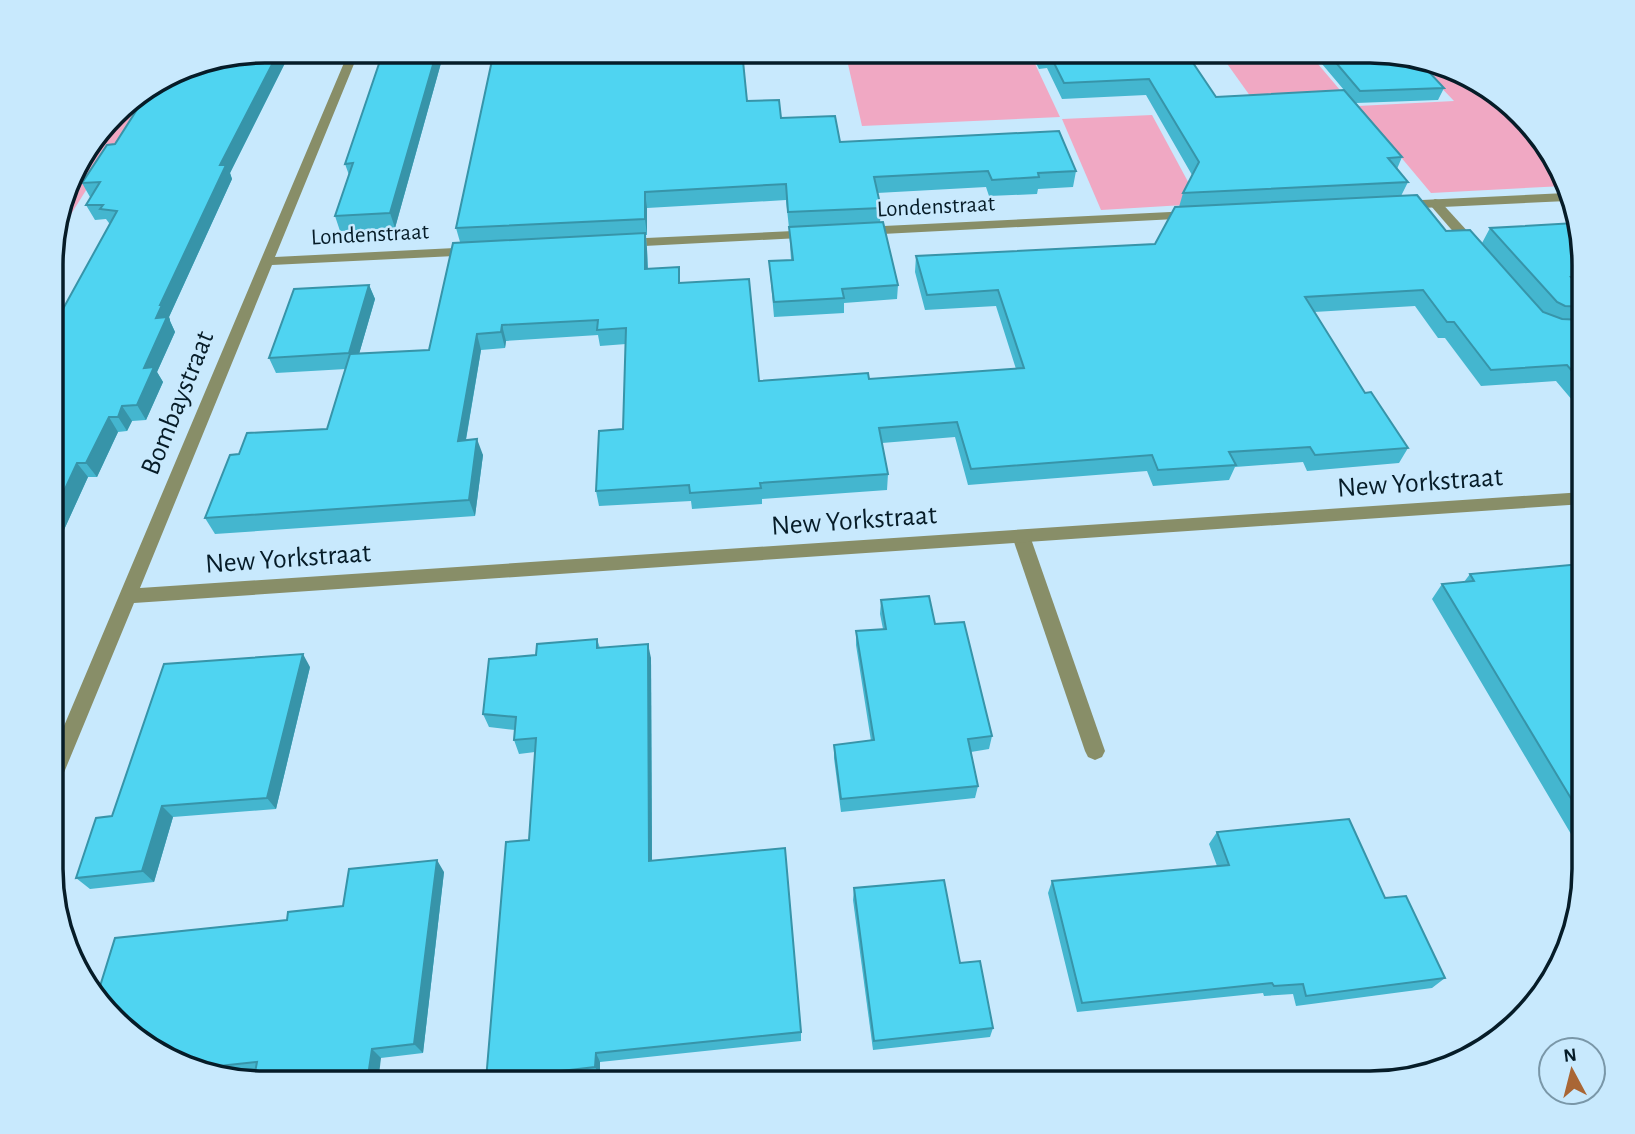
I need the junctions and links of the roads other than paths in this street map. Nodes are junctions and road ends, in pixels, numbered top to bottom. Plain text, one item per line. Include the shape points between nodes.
1 (349, 63) edge
2 (1560, 197) edge
3 (1435, 203) junction
4 (1393, 205) edge
5 (1198, 215) edge
6 (850, 232) edge
7 (822, 233) edge
8 (613, 244) edge
9 (488, 250) edge
10 (1483, 257) edge
11 (265, 261) junction
12 (1572, 499) edge
13 (1021, 536) junction
14 (128, 596) junction
15 (63, 749) edge
16 (1095, 751) dead end

1 - 11 street, Bombaystraat
2 - 3 street
3 - 4 street
3 - 10 street
5 - 6 street, Londenstraat
7 - 8 street
9 - 11 street, Londenstraat
11 - 14 street, Bombaystraat
12 - 13 street, New Yorkstraat
13 - 14 street, New Yorkstraat
13 - 16 street
14 - 15 street, Bombaystraat

